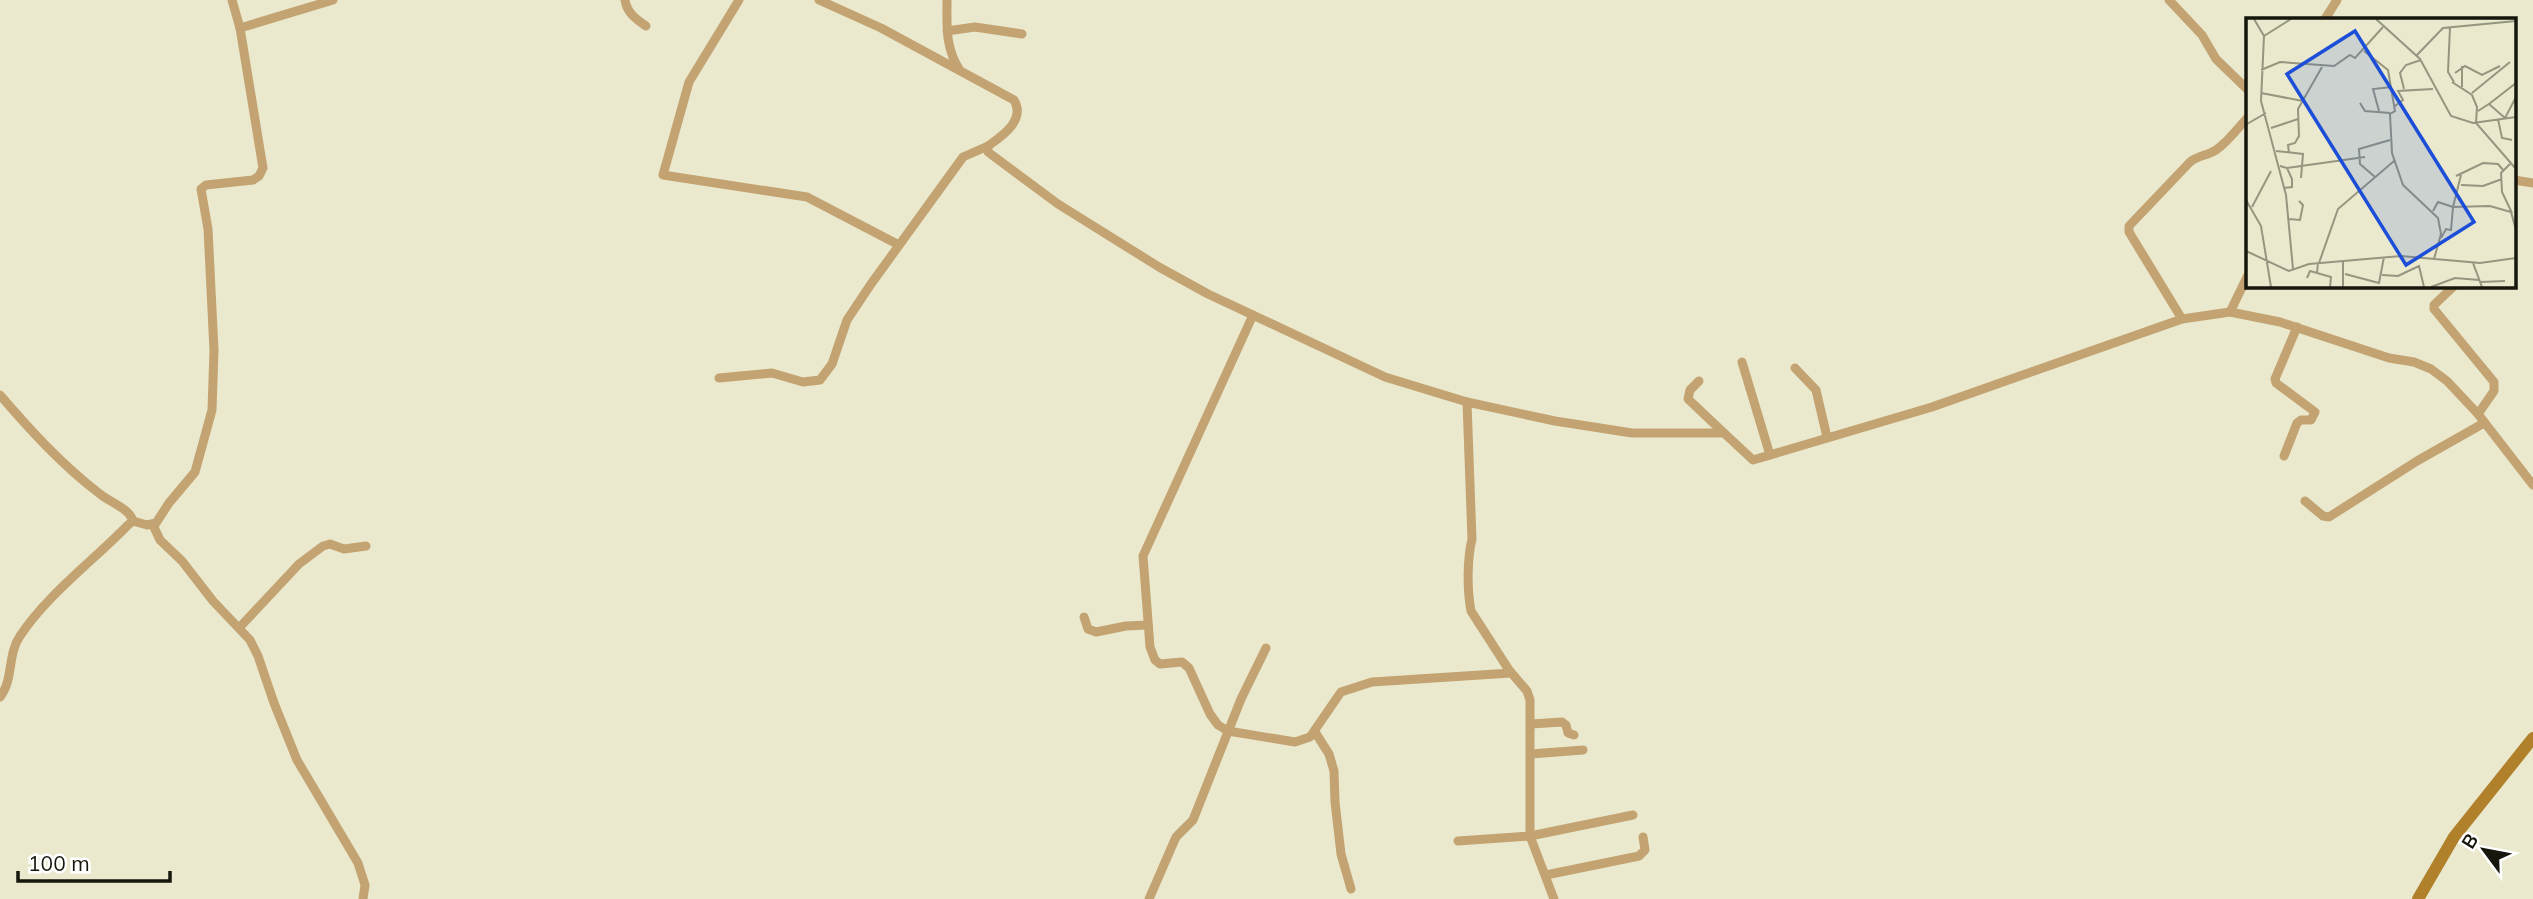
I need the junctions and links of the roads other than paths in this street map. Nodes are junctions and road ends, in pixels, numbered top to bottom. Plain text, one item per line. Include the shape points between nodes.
1 (232, 0) edge
2 (333, 0) edge
3 (625, 0) edge
4 (739, 0) edge
5 (821, 0) edge
6 (947, 0) edge
7 (2169, 0) edge
8 (2337, 0) edge
9 (2326, 18) edge
10 (646, 26) dead end
11 (240, 28) junction
12 (947, 31) junction
13 (1022, 34) dead end
14 (961, 72) junction
15 (2246, 88) edge
16 (2246, 119) edge
17 (988, 146) junction
18 (899, 245) junction
19 (2246, 279) edge
20 (2453, 287) edge
21 (2230, 312) junction
22 (1253, 315) junction
23 (2182, 319) junction
24 (2297, 327) junction
25 (1742, 362) dead end
26 (1795, 368) dead end
27 (719, 378) dead end
28 (1699, 381) dead end
29 (0, 395) edge
30 (1467, 402) junction
31 (2478, 414) junction
32 (2484, 424) junction
33 (1724, 433) junction
34 (1827, 437) junction
35 (1770, 455) junction
36 (2284, 456) dead end
37 (2533, 485) edge
38 (2305, 500) dead end
39 (133, 521) junction
40 (153, 525) junction
41 (366, 546) dead end
42 (1084, 617) dead end
43 (1148, 625) junction
44 (239, 628) junction
45 (1266, 648) dead end
46 (1511, 673) junction
47 (0, 697) edge
48 (1531, 724) junction
49 (1228, 732) junction
50 (1315, 732) junction
51 (1574, 735) dead end
52 (2530, 746) edge
53 (1583, 750) dead end
54 (1531, 754) junction
55 (1633, 816) dead end
56 (1530, 835) junction
57 (1643, 837) dead end
58 (1458, 841) dead end
59 (1546, 875) junction
60 (1351, 889) dead end
61 (363, 899) edge
62 (1149, 899) edge
63 (1554, 899) edge
64 (2418, 899) edge

1 - 11 street
2 - 11 street
3 - 10 street via 633,17
4 - 18 street via 689,82 663,175 807,197
5 - 14 street
6 - 12 street
7 - 15 street
8 - 9 street
11 - 40 street via 263,168 253,180 201,189 208,229 212,410 195,472
12 - 13 street via 975,27
12 - 14 street via 949,50
14 - 17 street via 1014,100 1019,108 1013,124
16 - 23 street via 2220,147 2190,162 2129,226
17 - 18 street via 963,157
17 - 22 street via 998,161 1058,204 1149,261
18 - 27 street via 847,320 832,364 820,380 803,382 772,373
19 - 21 street
20 - 31 street via 2434,309 2494,382 2494,391
21 - 23 street
21 - 24 street
22 - 30 street via 1385,377
22 - 43 street via 1146,547
23 - 34 street via 1933,407
24 - 31 street via 2431,369
24 - 36 street via 2275,379 2315,412 2311,420 2297,423
25 - 35 street
26 - 34 street via 1816,390
28 - 33 street via 1688,400
29 - 39 street via 44,445
30 - 33 street via 1632,433
30 - 46 street via 1471,611
31 - 32 street
32 - 37 street
32 - 38 street via 2329,517
33 - 35 street via 1751,459
34 - 35 street
39 - 40 street
39 - 47 street via 28,625 12,652 9,682
40 - 44 street via 160,540
41 - 44 street via 323,546 299,564
42 - 43 street via 1088,629 1096,632
43 - 49 street via 1155,660 1160,664 1182,662 1189,668 1210,714
44 - 61 street via 258,656 297,760 358,863 365,886
45 - 49 street
46 - 48 street via 1527,691
46 - 50 street via 1349,687 1335,699
48 - 51 street via 1562,722
48 - 54 street
49 - 50 street via 1295,742
49 - 62 street via 1193,820 1176,837
50 - 60 street via 1334,771 1341,854
52 - 64 main road via 2454,837
53 - 54 street
54 - 56 street
55 - 56 street
56 - 58 street
56 - 59 street
57 - 59 street via 1645,850 1639,856
59 - 63 street

